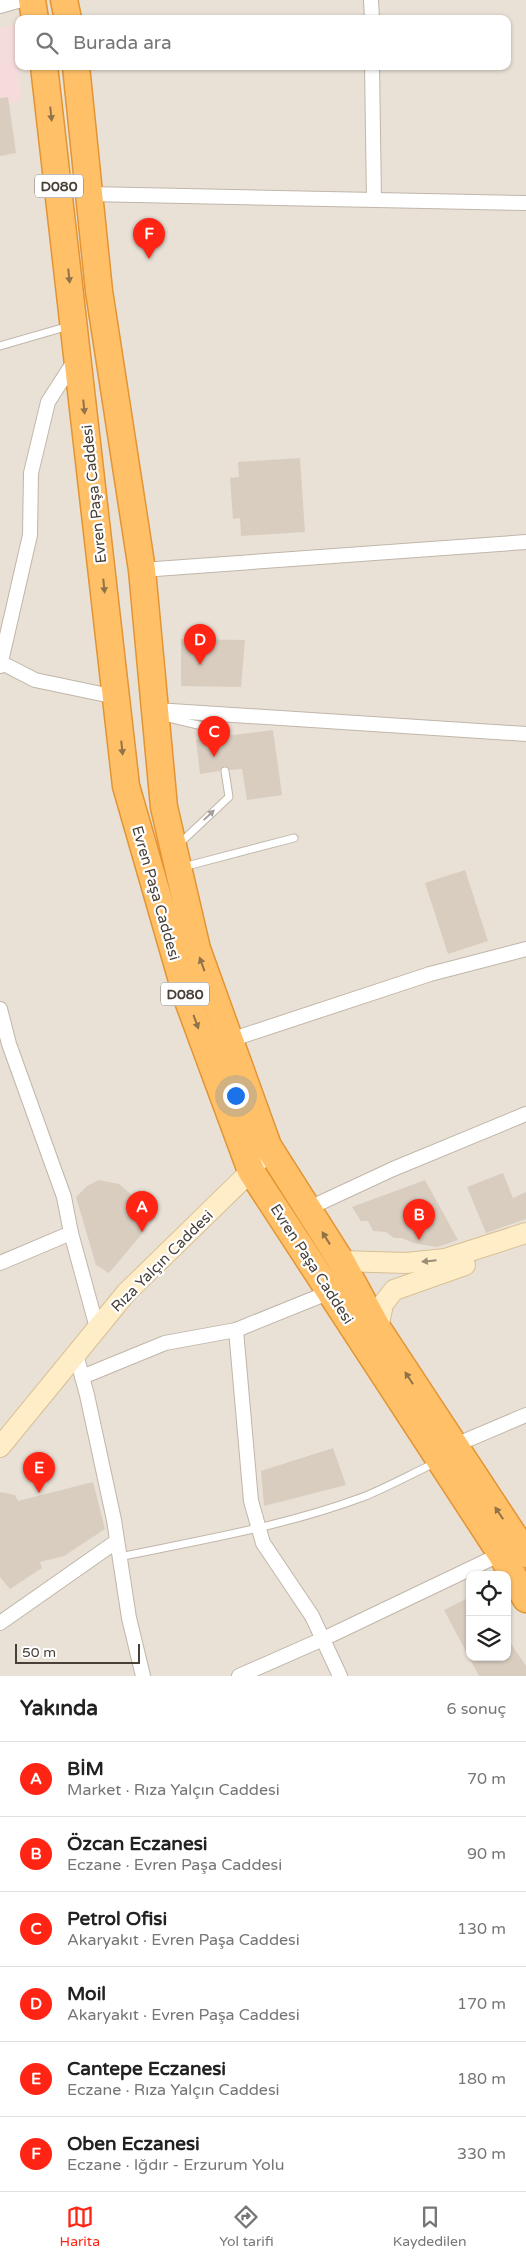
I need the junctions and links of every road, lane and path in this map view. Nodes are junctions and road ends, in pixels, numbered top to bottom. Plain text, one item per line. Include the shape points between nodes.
1 (21, 0) edge
2 (32, 0) edge
3 (64, 0) edge
4 (371, 0) edge
5 (0, 6) edge
6 (34, 15) edge
7 (67, 15) edge
8 (372, 15) edge
9 (44, 70) edge
10 (76, 70) edge
11 (372, 70) edge
12 (89, 194) junction
13 (374, 200) junction
14 (526, 203) edge
15 (74, 316) junction
16 (0, 346) edge
17 (78, 355) junction
18 (526, 542) edge
19 (142, 570) junction
20 (0, 663) edge
21 (116, 697) junction
22 (156, 713) junction
23 (526, 733) edge
24 (220, 737) dead end
25 (225, 771) dead end
26 (294, 838) dead end
27 (176, 859) junction
28 (526, 950) edge
29 (0, 1009) edge
30 (230, 1040) junction
31 (526, 1114) edge
32 (268, 1146) junction
33 (251, 1171) junction
34 (308, 1209) junction
35 (70, 1233) junction
36 (526, 1234) edge
37 (526, 1243) edge
38 (341, 1261) junction
39 (0, 1263) edge
40 (330, 1292) junction
41 (97, 1328) junction
42 (378, 1329) junction
43 (236, 1330) junction
44 (76, 1354) junction
45 (82, 1376) junction
46 (526, 1415) edge
47 (0, 1447) edge
48 (447, 1453) junction
49 (259, 1528) junction
50 (117, 1541) junction
51 (514, 1554) edge
52 (119, 1556) junction
53 (526, 1599) edge
54 (0, 1623) edge
55 (323, 1639) junction
56 (143, 1676) edge
57 (239, 1676) edge
58 (340, 1676) edge

1 - 5 street
2 - 6 highway
3 - 7 highway
4 - 8 street
9 -> 15 highway, D080
10 - 12 highway, D080
11 - 13 street
12 - 13 street
12 - 19 highway, Evren Paşa Caddesi / D080 via 99,291
13 - 14 street
15 - 16 lane
15 - 17 highway, Evren Paşa Caddesi / D080
17 - 20 street via 48,402 31,473 30,535
17 -> 21 highway, Evren Paşa Caddesi / D080
18 - 19 street
19 - 22 highway, Evren Paşa Caddesi / D080
20 - 21 street via 35,680
21 -> 33 highway, Evren Paşa Caddesi / D080 via 126,786 186,998
22 - 23 street
22 - 24 lane via 218,730
22 - 27 highway, Evren Paşa Caddesi / D080 via 164,807
27 -> 25 lane via 229,797
26 - 27 lane
30 -> 27 highway, Evren Paşa Caddesi / D080 via 197,948
28 - 30 street via 430,974
29 - 35 street via 8,1044 64,1197
30 - 32 highway, Evren Paşa Caddesi / D080
31 - 34 street via 392,1169
32 - 33 main road, Rıza Yalçın Caddesi
32 - 34 highway, Evren Paşa Caddesi / D080
33 - 40 highway, Evren Paşa Caddesi / D080
33 - 41 main road, Rıza Yalçın Caddesi via 126,1294
38 -> 34 highway, Evren Paşa Caddesi / D080
35 - 39 street
35 - 41 street
36 -> 38 main road via 445,1260 406,1263
37 - 42 main road via 394,1290 383,1304
38 - 42 highway, Evren Paşa Caddesi / D080
40 - 43 street
40 - 48 highway, Evren Paşa Caddesi / D080
41 - 44 main road, Rıza Yalçın Caddesi
48 -> 42 highway, Evren Paşa Caddesi / D080
43 - 45 street via 165,1343
43 - 49 street via 250,1492
44 - 45 street
44 - 47 main road, Rıza Yalçın Caddesi
45 - 50 street
46 - 48 street
48 - 49 lane via 363,1496
48 - 51 highway, Evren Paşa Caddesi / D080
49 - 52 lane
49 - 55 street via 263,1543 312,1616
50 - 52 street
50 - 54 street
51 - 53 highway, Evren Paşa Caddesi / D080
51 - 55 street
52 - 56 street
55 - 57 street
55 - 58 street

